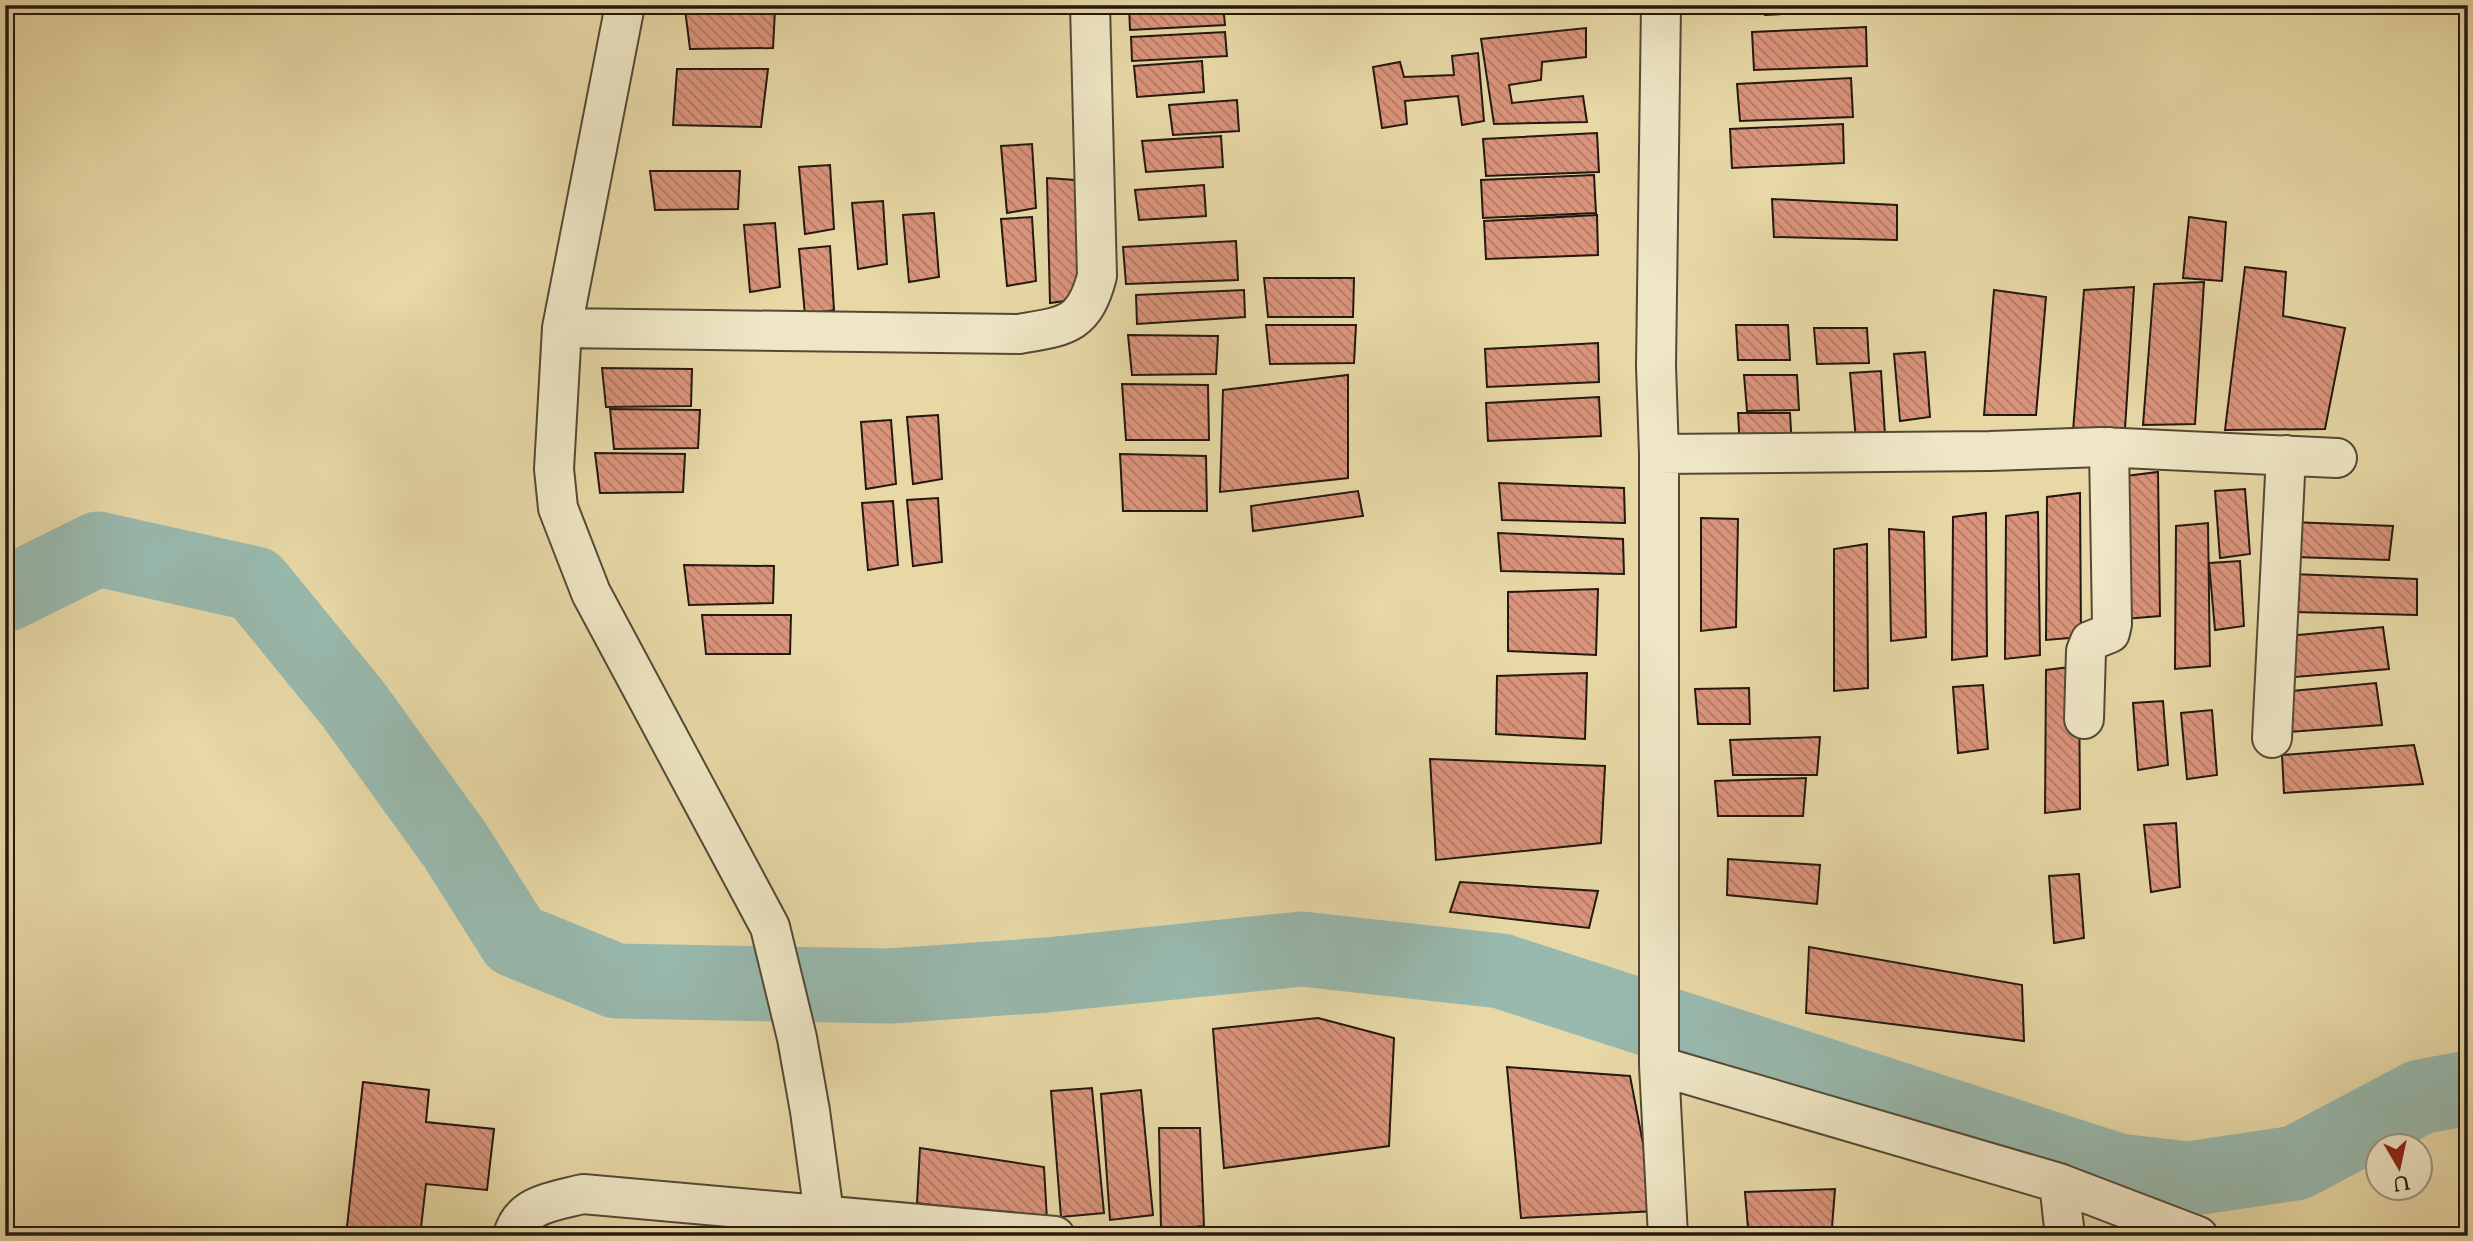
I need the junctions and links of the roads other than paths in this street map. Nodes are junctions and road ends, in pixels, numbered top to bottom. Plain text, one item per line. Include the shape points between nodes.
1 (625, 5) edge
2 (1090, 5) edge
3 (1661, 5) edge
4 (562, 328) junction
5 (2109, 447) junction
6 (1659, 454) junction
7 (2286, 455) junction
8 (2337, 458) dead end
9 (2084, 719) dead end
10 (2272, 738) dead end
11 (1658, 1059) junction
12 (2059, 1183) junction
13 (825, 1225) edge
14 (513, 1236) edge
15 (1055, 1236) edge
16 (1668, 1236) edge
17 (2065, 1236) edge
18 (2198, 1236) edge

1 - 4 street
2 - 4 street via 1097,276 1091,300 1077,318 1054,328 1019,334
3 - 6 street
4 - 13 street via 554,469 558,508 591,593 770,927 810,1111
5 - 6 street
5 - 7 street
5 - 9 street via 2112,624 2110,633 2090,641 2086,651
6 - 11 street
7 - 8 street
7 - 10 street
11 - 12 street
11 - 16 street
12 - 17 street
12 - 18 street
13 - 14 street via 583,1194 527,1211 516,1223
13 - 15 street

